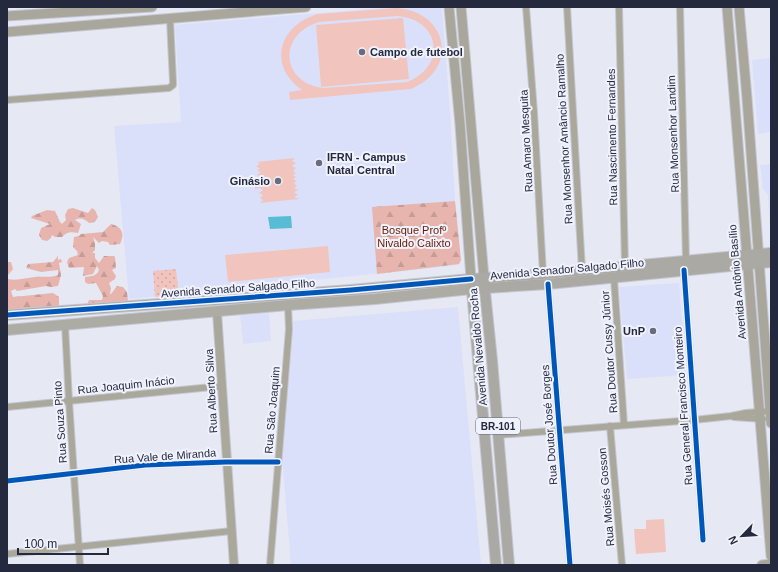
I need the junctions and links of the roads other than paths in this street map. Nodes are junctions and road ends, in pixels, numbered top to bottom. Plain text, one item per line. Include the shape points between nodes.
1 (152, 7) edge
2 (306, 7) edge
3 (449, 7) edge
4 (461, 7) edge
5 (526, 7) edge
6 (567, 7) edge
7 (619, 7) edge
8 (680, 7) edge
9 (726, 7) edge
10 (739, 7) edge
11 (200, 12) edge
12 (7, 16) edge
13 (170, 19) junction
14 (7, 32) edge
15 (7, 100) edge
16 (771, 253) edge
17 (760, 259) junction
18 (746, 260) junction
19 (771, 262) edge
20 (625, 266) junction
21 (685, 266) junction
22 (582, 270) junction
23 (543, 274) junction
24 (614, 278) junction
25 (484, 283) junction
26 (471, 284) junction
27 (548, 284) junction
28 (350, 290) junction
29 (352, 301) junction
30 (288, 305) junction
31 (217, 312) junction
32 (7, 315) edge
33 (65, 325) junction
34 (7, 330) edge
35 (754, 348) junction
36 (767, 369) junction
37 (222, 386) junction
38 (69, 401) junction
39 (7, 407) edge
40 (759, 415) junction
41 (771, 415) edge
42 (694, 420) junction
43 (771, 423) edge
44 (624, 425) junction
45 (610, 426) junction
46 (560, 430) junction
47 (498, 435) junction
48 (226, 462) junction
49 (278, 462) junction
50 (74, 474) junction
51 (7, 481) edge
52 (769, 511) edge
53 (232, 531) junction
54 (703, 540) dead end
55 (78, 547) junction
56 (7, 554) edge
57 (771, 556) edge
58 (771, 564) edge
59 (80, 565) edge
60 (234, 565) edge
61 (270, 565) edge
62 (496, 565) edge
63 (509, 565) edge
64 (570, 565) edge
65 (622, 565) edge
66 (762, 565) edge

1 - 12 main road
2 - 11 main road
3 - 26 main road, Avenida Nevaldo Rocha
4 - 25 main road, Avenida Nevaldo Rocha
5 - 23 street, Rua Amaro Mesquita
6 - 22 street, Rua Monsenhor Amâncio Ramalho
7 - 20 street, Rua Nascimento Fernandes
8 - 21 street, Rua Monsenhor Landim
9 - 18 main road, Avenida Antônio Basílio
10 - 17 main road, Avenida Antônio Basílio
11 - 13 main road
13 - 14 main road
13 - 15 street via 173,85 169,88
16 - 17 highway, Avenida Senador Salgado Filho
17 - 18 highway, Avenida Senador Salgado Filho
17 - 19 highway, Avenida Senador Salgado Filho
17 - 36 main road, Avenida Antônio Basílio
18 - 21 highway, Avenida Senador Salgado Filho
18 - 35 main road, Avenida Antônio Basílio
20 - 21 highway, Avenida Senador Salgado Filho
20 - 22 highway, Avenida Senador Salgado Filho
21 - 24 highway, Avenida Senador Salgado Filho
21 - 42 street, Rua General Francisco Monteiro
22 - 23 highway, Avenida Senador Salgado Filho
23 - 25 highway, Avenida Senador Salgado Filho
24 - 27 highway, Avenida Senador Salgado Filho
24 - 44 street, Rua Doutor Cussy Júnior
25 - 26 highway, Avenida Senador Salgado Filho
25 - 27 highway, Avenida Senador Salgado Filho
25 - 47 highway, Avenida Nevaldo Rocha / BR-101
26 - 28 main road, Avenida Senador Salgado Filho
26 - 29 main road, Avenida Senador Salgado Filho
26 - 62 highway, Avenida Nevaldo Rocha / BR-101
27 - 46 street, Rua Doutor José Borges
28 - 29 main road via 356,294
28 - 32 main road, Avenida Senador Salgado Filho
29 - 30 main road, Avenida Senador Salgado Filho
30 - 31 main road, Avenida Senador Salgado Filho
30 - 49 street, Rua São Joaquim via 289,328
31 - 33 main road, Avenida Senador Salgado Filho
31 - 37 street, Rua Alberto Silva
33 - 34 main road, Avenida Senador Salgado Filho
33 - 38 street, Rua Souza Pinto
35 - 36 main road
35 - 40 main road, Avenida Antônio Basílio
36 - 41 main road, Avenida Antônio Basílio
37 - 38 street, Rua Joaquim Inácio
37 - 48 street, Rua Alberto Silva
38 - 39 street, Rua Joaquim Inácio
38 - 50 street, Rua Souza Pinto
40 - 41 street
40 - 42 street
40 - 52 main road, Avenida Antônio Basílio
41 - 43 main road, Avenida Antônio Basílio
42 - 44 street
42 - 54 street, Rua General Francisco Monteiro
44 - 45 street
45 - 46 street
45 - 65 street, Rua Moisés Gosson
46 - 47 street
46 - 64 street, Rua Doutor José Borges
47 - 63 highway, Avenida Nevaldo Rocha / BR-101
48 - 49 street, Rua Vale de Miranda
48 - 50 street, Rua Vale de Miranda via 145,465
48 - 53 street, Rua Alberto Silva
49 - 61 street, Rua São Joaquim
50 - 51 street, Rua Vale de Miranda
50 - 55 street, Rua Souza Pinto
52 - 57 main road, Avenida Antônio Basílio
53 - 55 street
53 - 60 street, Rua Alberto Silva
55 - 56 street
55 - 59 street, Rua Souza Pinto
58 - 66 main road

